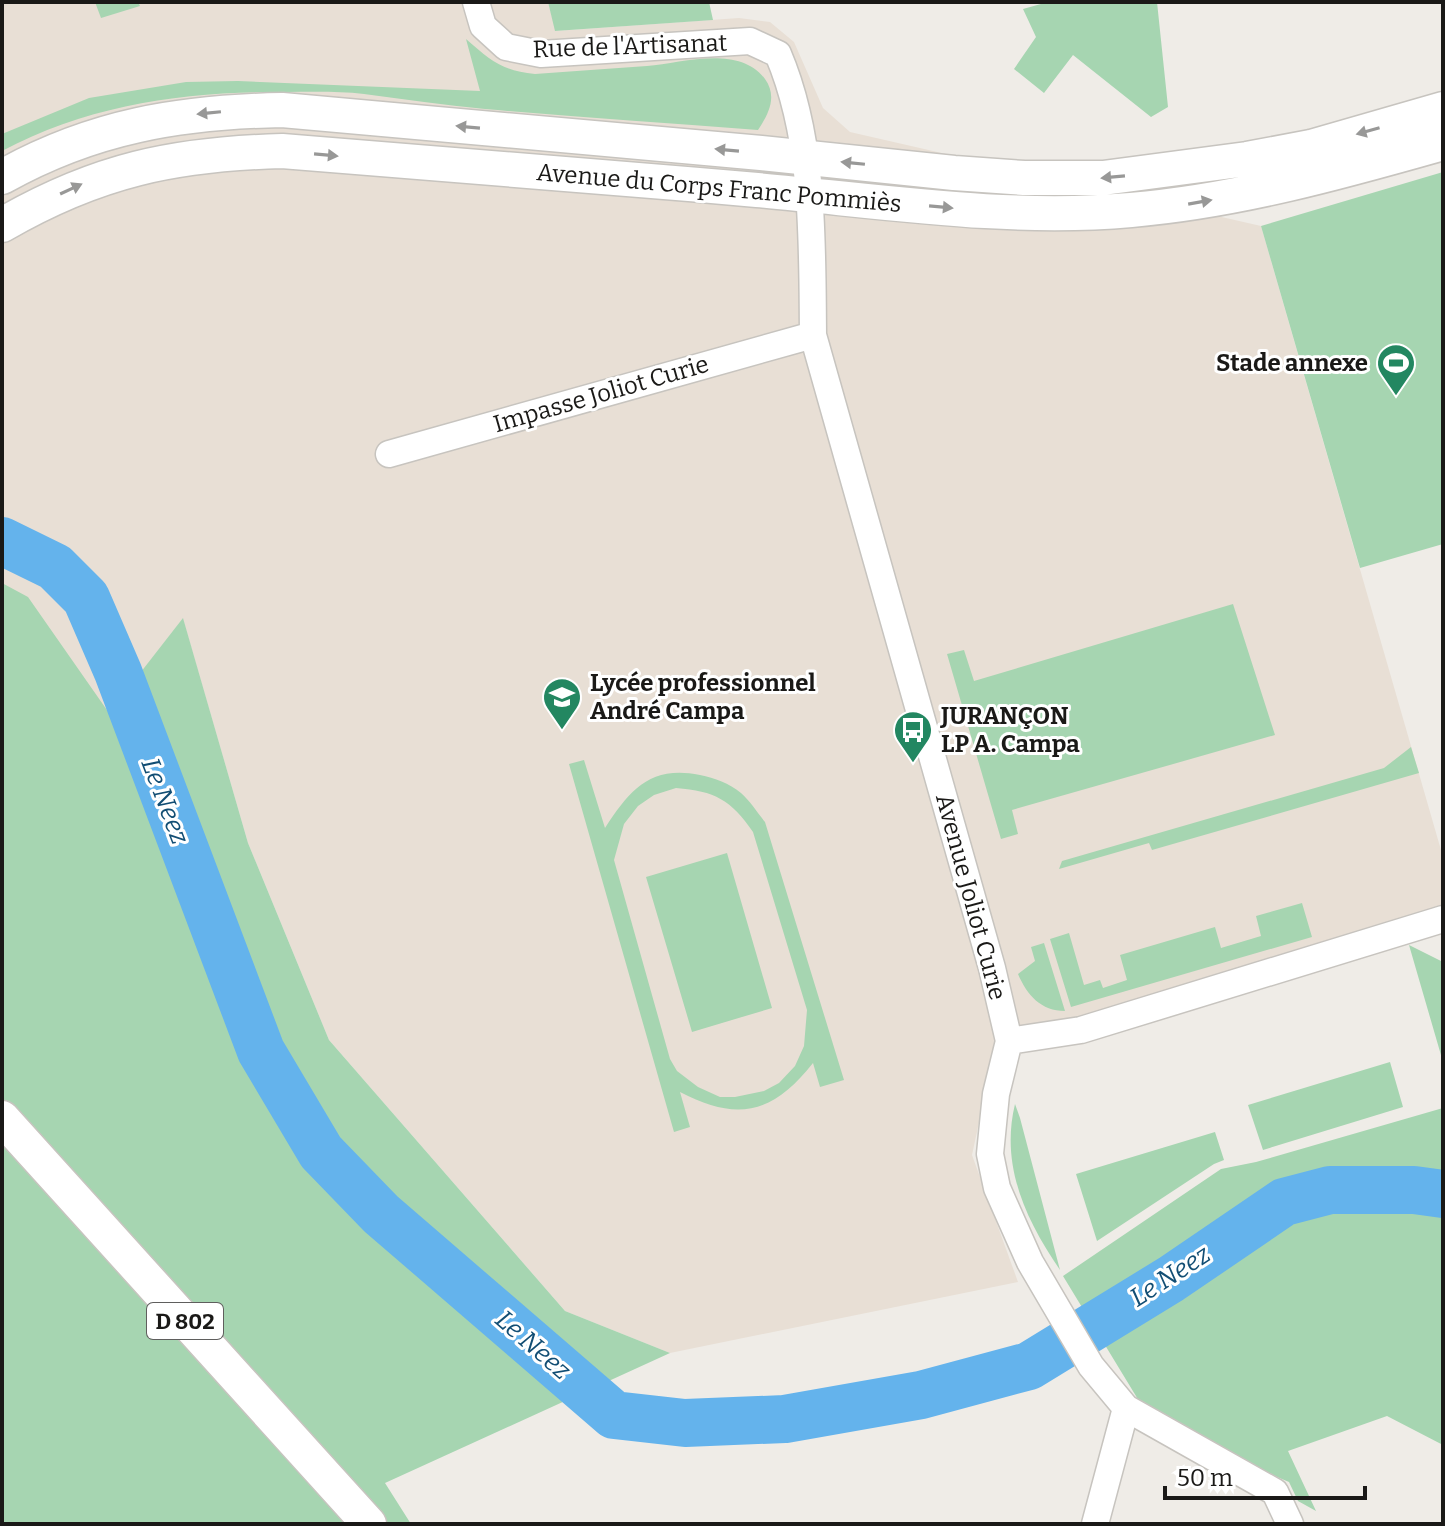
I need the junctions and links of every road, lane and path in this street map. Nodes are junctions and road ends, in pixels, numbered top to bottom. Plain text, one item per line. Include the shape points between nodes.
1 (476, 2) edge
2 (1443, 109) edge
3 (1443, 143) edge
4 (806, 176) junction
5 (2, 177) edge
6 (2, 225) edge
7 (813, 335) junction
8 (389, 454) dead end
9 (1443, 919) edge
10 (1009, 1041) junction
11 (2, 1118) edge
12 (1126, 1408) junction
13 (1294, 1521) edge
14 (369, 1524) edge
15 (1095, 1524) edge

1 - 4 street, Rue de l'Artisanat via 483,26 506,47 541,54 750,41 778,54 801,123
2 -> 4 main road, Avenue du Corps Franc Pommiès via 1311,147 1103,178
4 -> 3 main road, Avenue du Corps Franc Pommiès via 1013,212 1127,210 1221,199
4 -> 5 main road, Avenue du Corps Franc Pommiès via 282,110 166,118 125,127
6 -> 4 main road, Avenue du Corps Franc Pommiès via 84,183 173,159 224,153 282,151
4 - 7 street, Avenue Joliot Curie
7 - 8 street, Impasse Joliot Curie
7 - 10 street, Avenue Joliot Curie
9 - 10 street via 1081,1030
10 - 12 street via 996,1094 990,1154 997,1188 1030,1262 1091,1366
11 - 14 main road, D 802
12 - 13 street via 1275,1492
12 - 15 street

